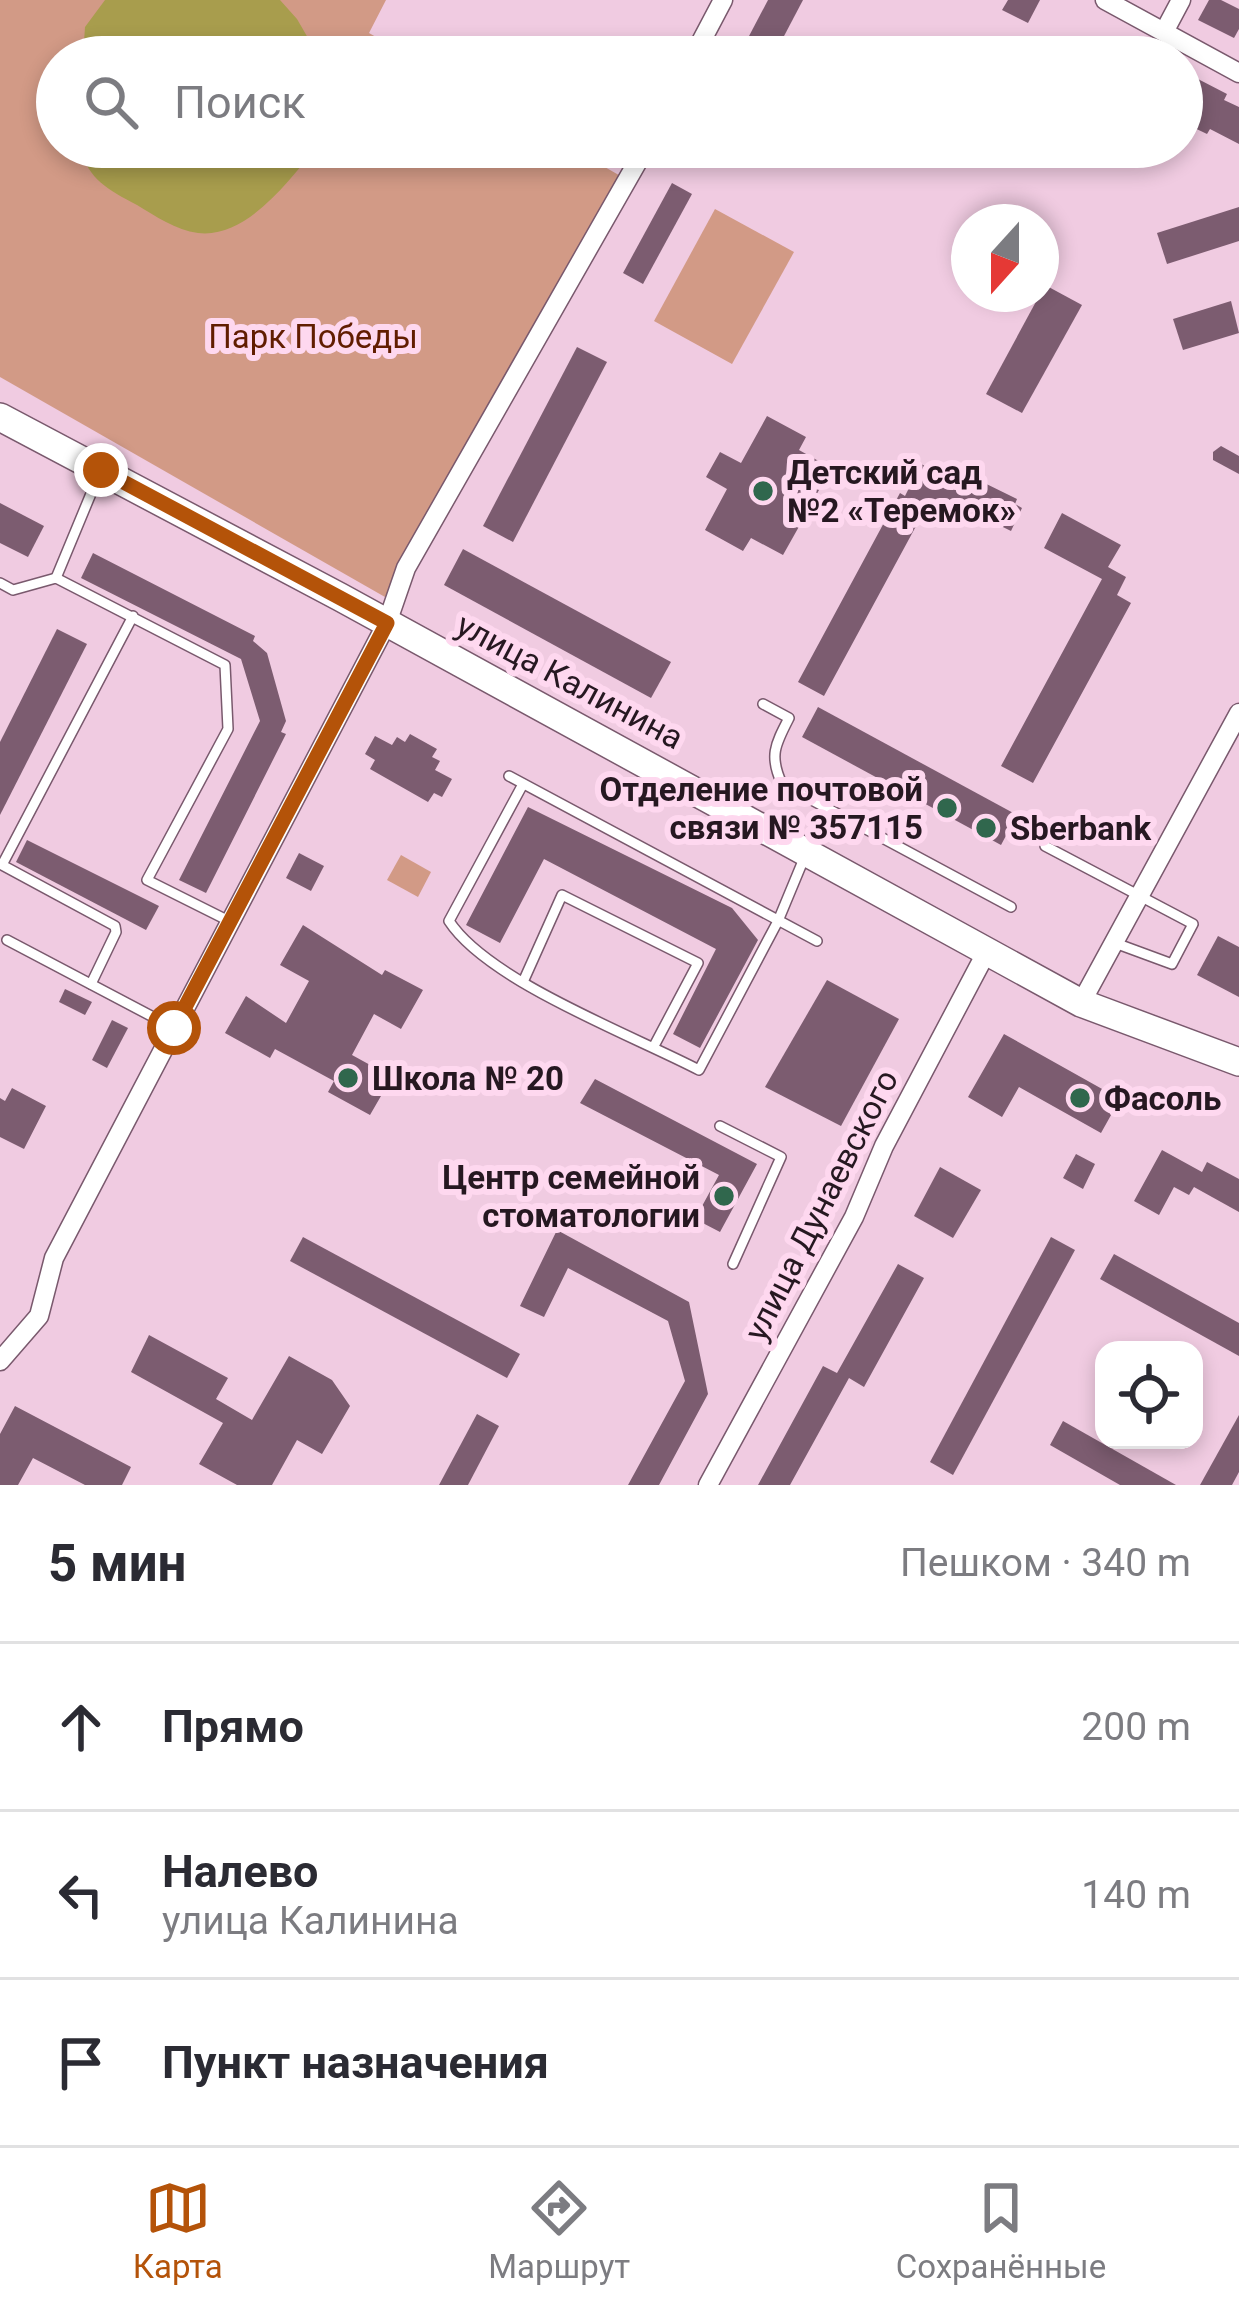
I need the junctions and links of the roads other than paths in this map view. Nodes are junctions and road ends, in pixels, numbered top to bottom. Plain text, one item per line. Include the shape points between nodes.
1 (723, 0) edge
2 (1105, 0) edge
3 (1181, 0) edge
4 (1164, 32) junction
5 (704, 36) edge
6 (1171, 36) edge
7 (1203, 54) edge
8 (1239, 74) edge
9 (634, 168) edge
10 (2, 421) edge
11 (101, 470) junction
12 (56, 578) junction
13 (0, 584) edge
14 (133, 616) junction
15 (387, 623) junction
16 (763, 704) dead end
17 (1239, 713) edge
18 (509, 776) dead end
19 (524, 784) junction
20 (1045, 846) dead end
21 (807, 851) junction
22 (1141, 894) junction
23 (1011, 907) dead end
24 (778, 921) junction
25 (230, 922) junction
26 (7, 940) dead end
27 (817, 940) dead end
28 (1115, 943) junction
29 (987, 951) junction
30 (523, 982) junction
31 (91, 984) junction
32 (1081, 1003) junction
33 (174, 1028) junction
34 (654, 1046) junction
35 (1239, 1062) edge
36 (720, 1126) dead end
37 (733, 1264) dead end
38 (0, 1361) edge
39 (708, 1485) edge

1 - 5 street
2 - 4 street
3 - 4 street
4 - 6 street
7 - 8 street
9 - 15 street via 406,568
10 - 11 main road, улица Калинина
11 - 12 lane
11 - 15 main road, улица Калинина
12 - 13 lane via 13,590
12 - 14 lane
14 - 25 lane via 225,665 228,729 147,880
14 - 31 lane via 2,865 115,926
15 - 21 main road, улица Калинина
15 - 25 street
16 - 23 lane via 789,718 772,763 782,784
17 - 22 street
18 - 19 lane
19 - 24 lane
19 - 30 lane via 449,921 461,940
20 - 22 lane
21 - 24 lane
21 - 29 main road, улица Калинина
22 - 28 street
22 - 28 lane via 1193,924 1172,964
24 - 27 lane
24 - 34 lane via 699,1070
25 - 33 street
26 - 31 lane
28 - 32 street
29 - 32 main road, улица Калинина
29 - 39 street, улица Дунаевского
30 - 34 lane
30 - 34 lane via 562,895 698,963
31 - 33 lane
32 - 35 main road, улица Калинина
33 - 38 street via 54,1258 39,1316
36 - 37 lane via 782,1157

